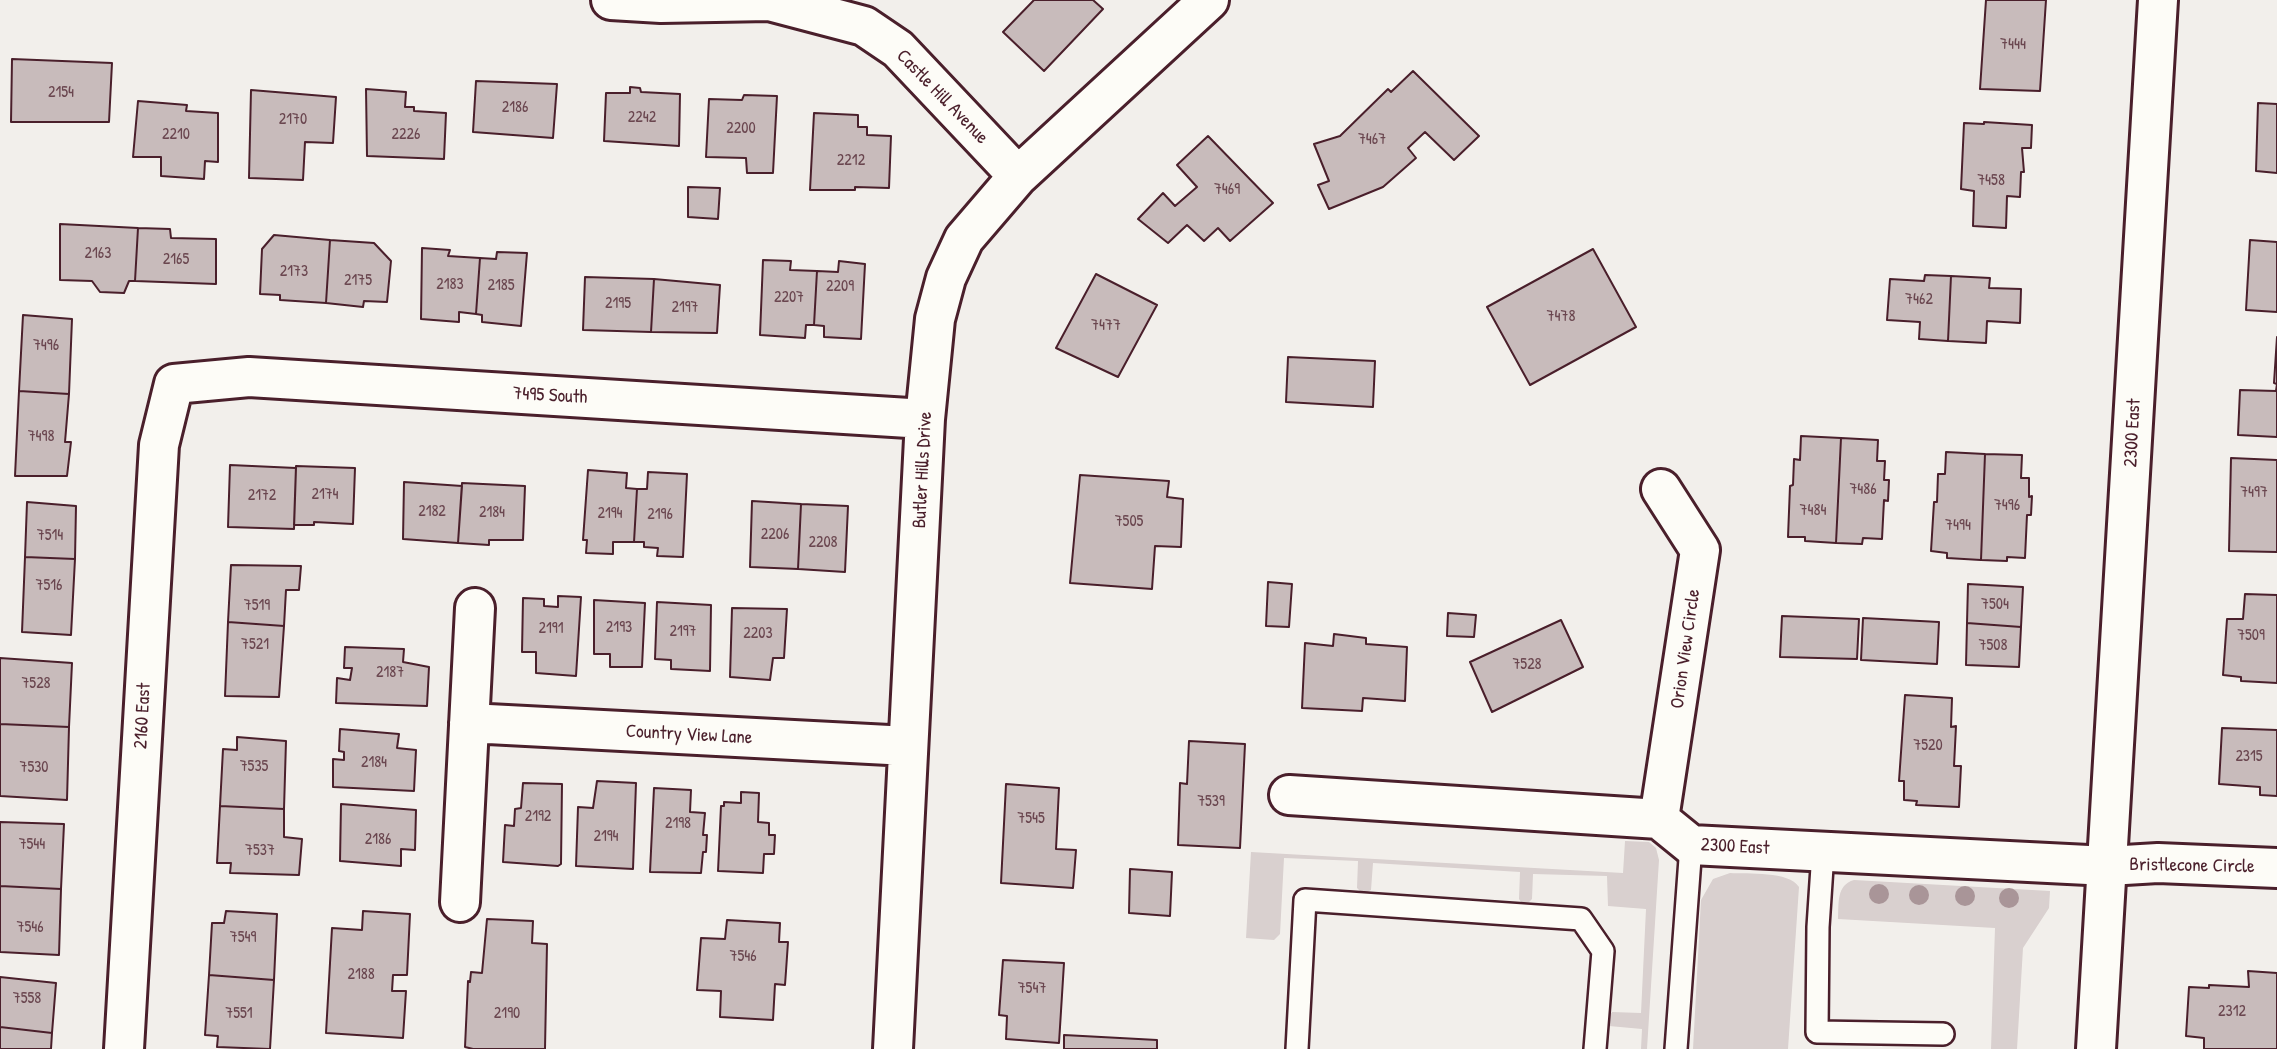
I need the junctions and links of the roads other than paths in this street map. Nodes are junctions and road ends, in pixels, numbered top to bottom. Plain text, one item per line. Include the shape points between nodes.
1 (611, 0) edge
2 (1209, 0) edge
3 (2158, 0) edge
4 (769, 1) edge
5 (1018, 176) junction
6 (174, 384) joint
7 (925, 419) junction
8 (1661, 489) dead end
9 (475, 608) dead end
10 (469, 723) junction
11 (908, 747) junction
12 (1289, 795) dead end
13 (1659, 819) junction
14 (1691, 845) junction
15 (1823, 852) junction
16 (2108, 866) junction
17 (2277, 868) edge
18 (460, 902) dead end
19 (1943, 1034) dead end
20 (124, 1049) edge
21 (893, 1049) edge
22 (1297, 1049) edge
23 (1595, 1049) edge
24 (1676, 1049) edge
25 (2096, 1049) edge

1 - 4 street, Castle Hill Avenue
2 - 5 street, Butler Hills Drive
3 - 16 street, 2300 East
4 - 5 street, Castle Hill Avenue via 864,26 898,49
5 - 7 street, Butler Hills Drive via 964,239 946,278 935,319
6 - 7 street, 7495 South via 248,377
6 - 20 street, 2160 East via 159,445
7 - 11 street, Butler Hills Drive
8 - 13 street, Orion View Circle via 1700,550
9 - 10 street
10 - 11 street, Country View Lane
10 - 18 street
11 - 21 street, Butler Hills Drive
12 - 13 street
13 - 14 street, 2300 East
14 - 15 street, 2300 East
14 - 24 lane
15 - 16 street, 2300 East
15 - 19 lane via 1817,1032
16 - 17 street, Bristlecone Circle via 2158,863
16 - 25 street, 2300 East
22 - 23 lane via 1305,900 1581,919 1603,951

